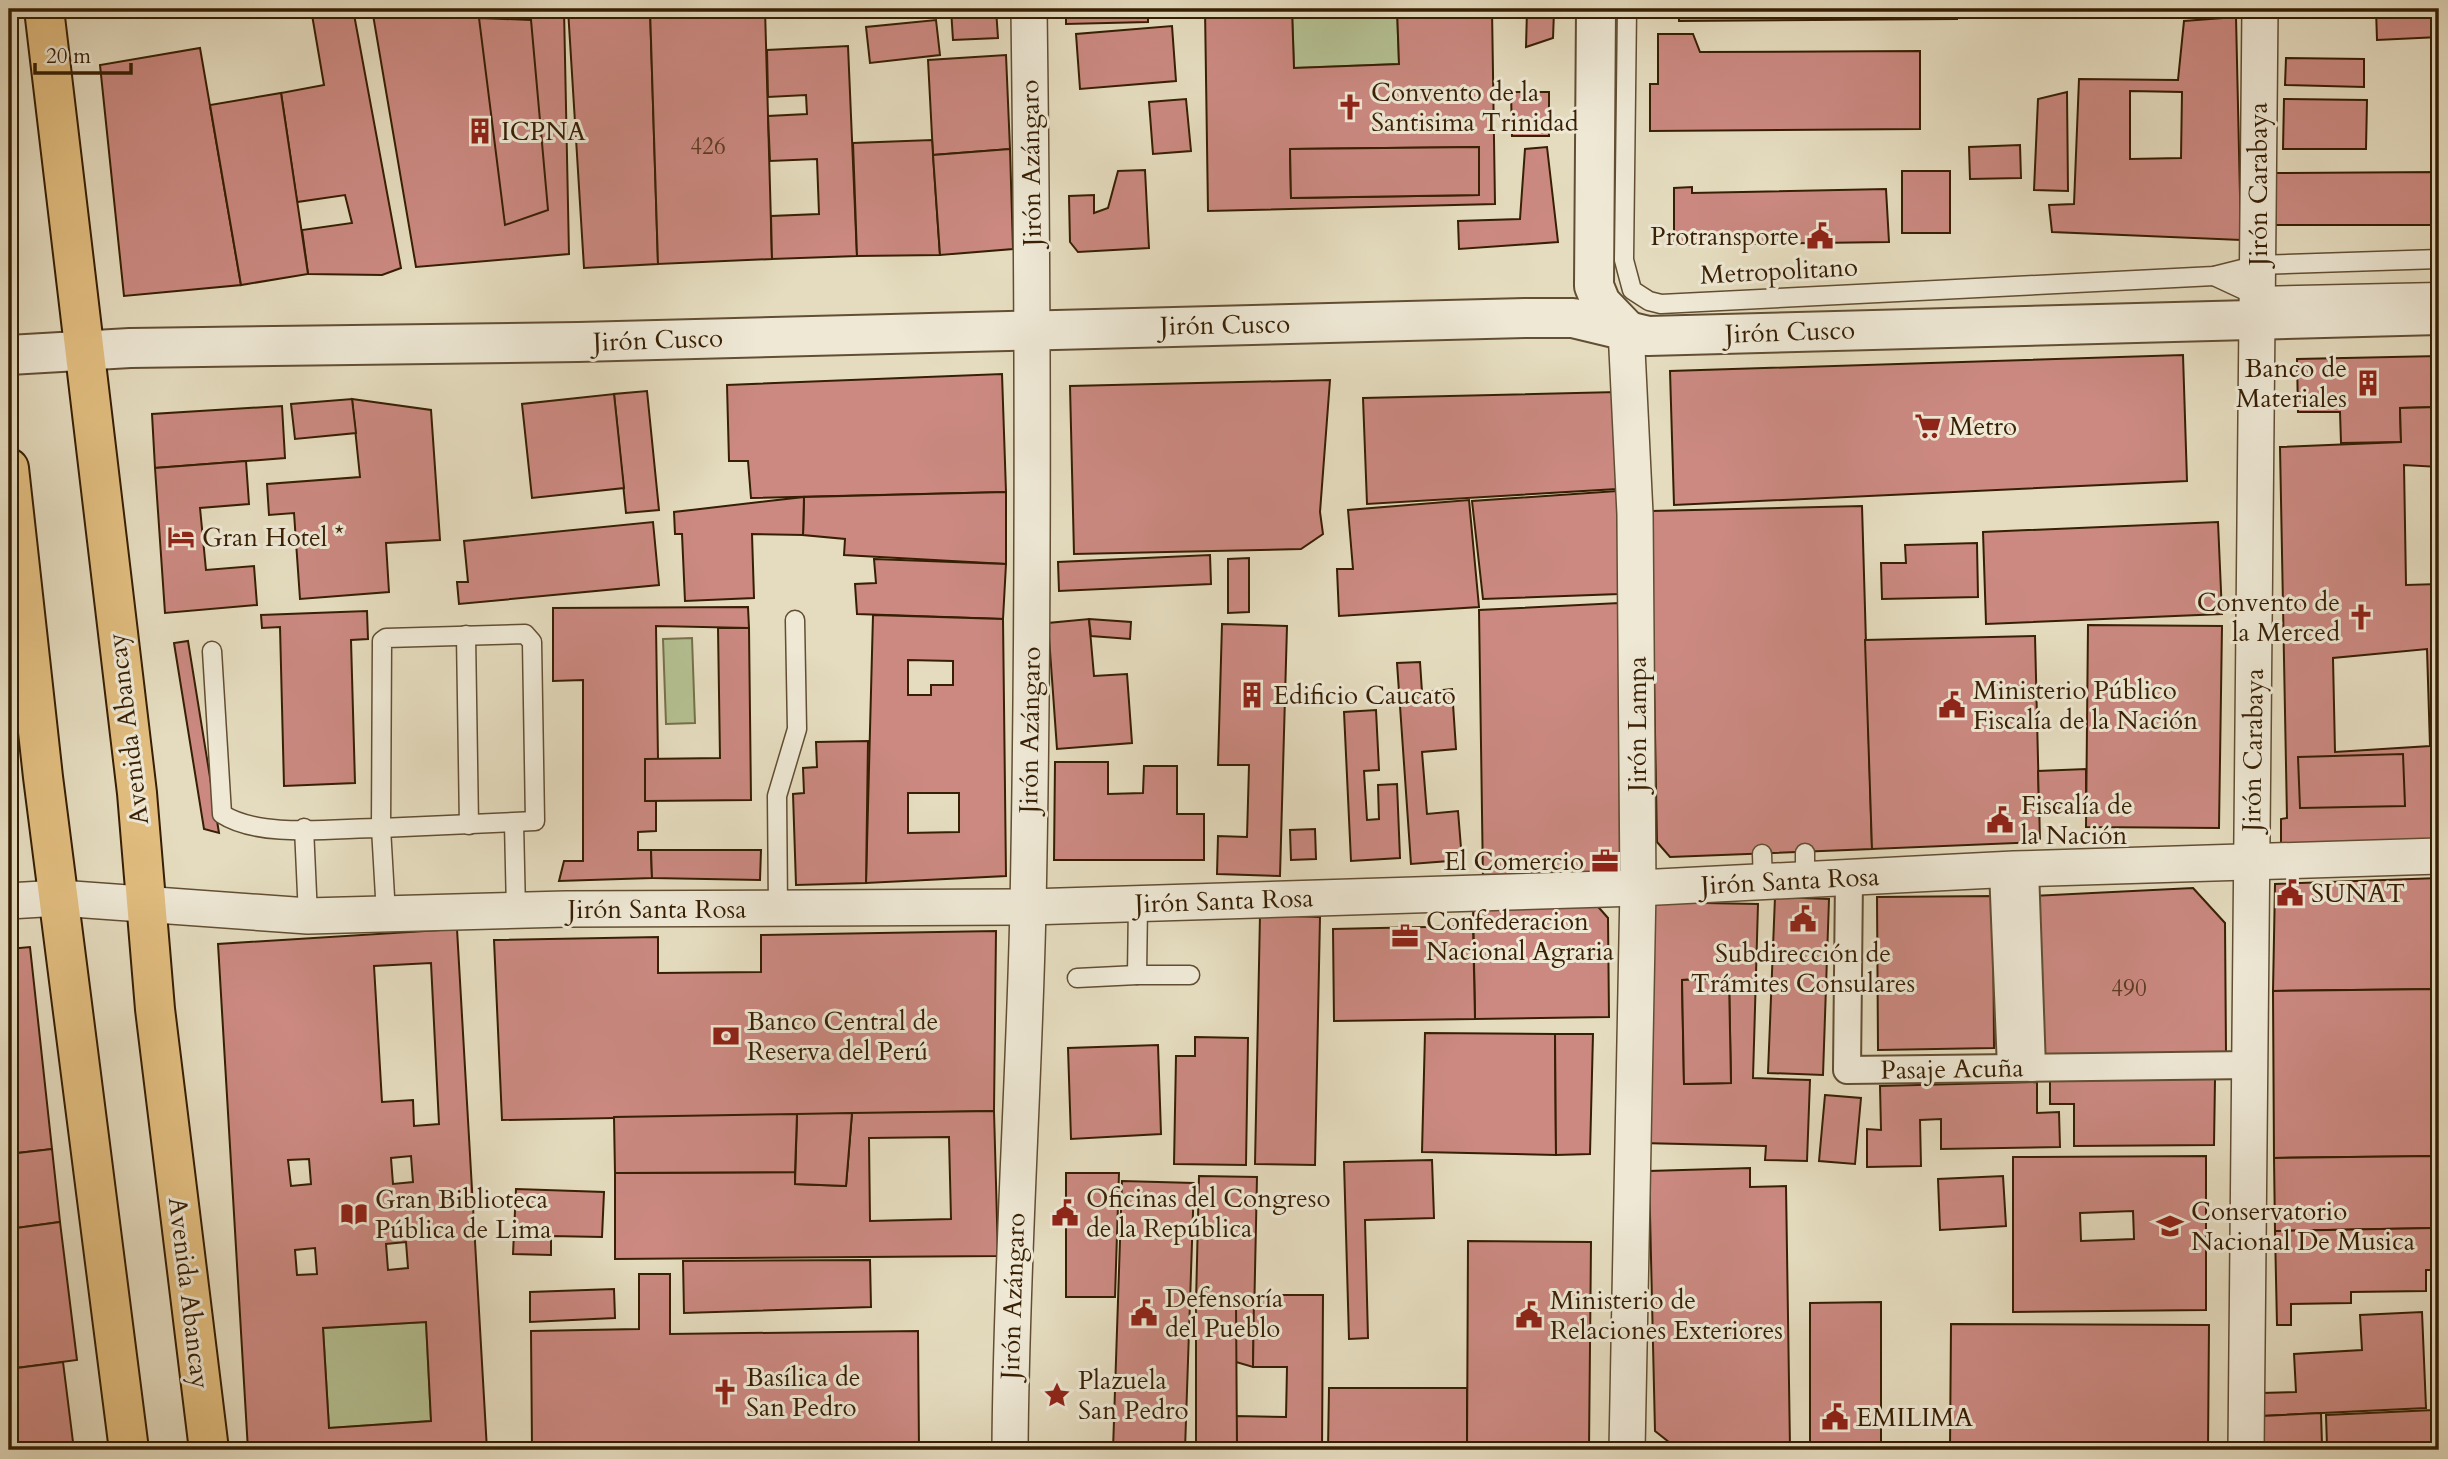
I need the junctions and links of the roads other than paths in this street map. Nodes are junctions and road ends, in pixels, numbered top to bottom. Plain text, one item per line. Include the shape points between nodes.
1 (44, 9) edge
2 (1029, 9) edge
3 (1596, 9) edge
4 (1627, 9) edge
5 (2260, 9) edge
6 (2439, 259) edge
7 (2214, 276) junction
8 (2439, 292) edge
9 (2257, 293) junction
10 (2439, 315) edge
11 (1034, 329) junction
12 (1626, 329) junction
13 (84, 350) junction
14 (9, 355) edge
15 (9, 468) edge
16 (795, 620) dead end
17 (466, 635) junction
18 (212, 651) dead end
19 (514, 823) junction
20 (469, 825) junction
21 (304, 828) junction
22 (381, 828) junction
23 (2439, 856) edge
24 (2252, 862) junction
25 (2014, 869) junction
26 (1849, 879) junction
27 (1638, 888) junction
28 (59, 898) junction
29 (9, 901) edge
30 (1138, 903) junction
31 (147, 905) junction
32 (1028, 907) junction
33 (778, 908) junction
34 (516, 911) junction
35 (386, 914) junction
36 (308, 916) junction
37 (1137, 975) junction
38 (1190, 975) dead end
39 (1077, 978) dead end
40 (2020, 1023) dead end
41 (2250, 1065) junction
42 (2022, 1068) junction
43 (129, 1450) edge
44 (209, 1450) edge
45 (1010, 1450) edge
46 (1627, 1450) edge
47 (2246, 1450) edge

1 - 13 main road, Avenida Abancay
2 - 11 street, Jirón Azángaro
3 - 12 street via 1594,286 1601,303
4 - 7 lane, Metropolitano via 1624,260 1632,290 1649,301 1661,304
5 - 9 street, Jirón Carabaya
6 - 9 lane, Metropolitano
7 - 9 lane, Metropolitano
7 - 9 lane, Metropolitano
8 - 9 lane, Metropolitano
9 - 10 street, Jirón Cusco
9 - 12 street, Jirón Cusco via 1648,336
9 - 24 street, Jirón Carabaya
11 - 12 street, Jirón Cusco via 1525,318 1573,318
11 - 13 street, Jirón Cusco
11 - 32 street, Jirón Azángaro
12 - 27 street, Jirón Lampa via 1645,648
13 - 14 street, Jirón Cusco
13 - 31 main road, Avenida Abancay
15 - 28 main road
16 - 33 lane via 797,729 777,796
17 - 19 lane via 525,634 532,642 535,821
17 - 20 lane
17 - 22 lane via 382,641
18 - 21 lane via 222,814 246,826
19 - 20 lane
19 - 34 lane
20 - 22 lane
21 - 22 lane
21 - 36 lane
22 - 35 lane
23 - 24 street, Jirón Santa Rosa
24 - 25 street, Jirón Santa Rosa
24 - 41 street, Jirón Carabaya
25 - 26 street, Jirón Santa Rosa
25 - 40 lane
25 - 42 street
26 - 27 street, Jirón Santa Rosa via 1805,867 1762,868
26 - 42 street, Pasaje Acuña via 1847,1070
27 - 30 street, Jirón Santa Rosa
27 - 46 street, Jirón Lampa
28 - 29 street, Jirón Santa Rosa
28 - 31 street, Jirón Santa Rosa
28 - 43 main road
30 - 32 street, Jirón Santa Rosa
30 - 37 lane
31 - 36 street, Jirón Santa Rosa
31 - 44 main road, Avenida Abancay via 155,1009
32 - 33 street, Jirón Santa Rosa
32 - 45 street, Jirón Azángaro via 1011,1308
33 - 34 street, Jirón Santa Rosa
34 - 35 street, Jirón Santa Rosa
35 - 36 street, Jirón Santa Rosa
37 - 38 lane
37 - 39 lane
41 - 42 street, Pasaje Acuña
41 - 47 street, Jirón Carabaya

